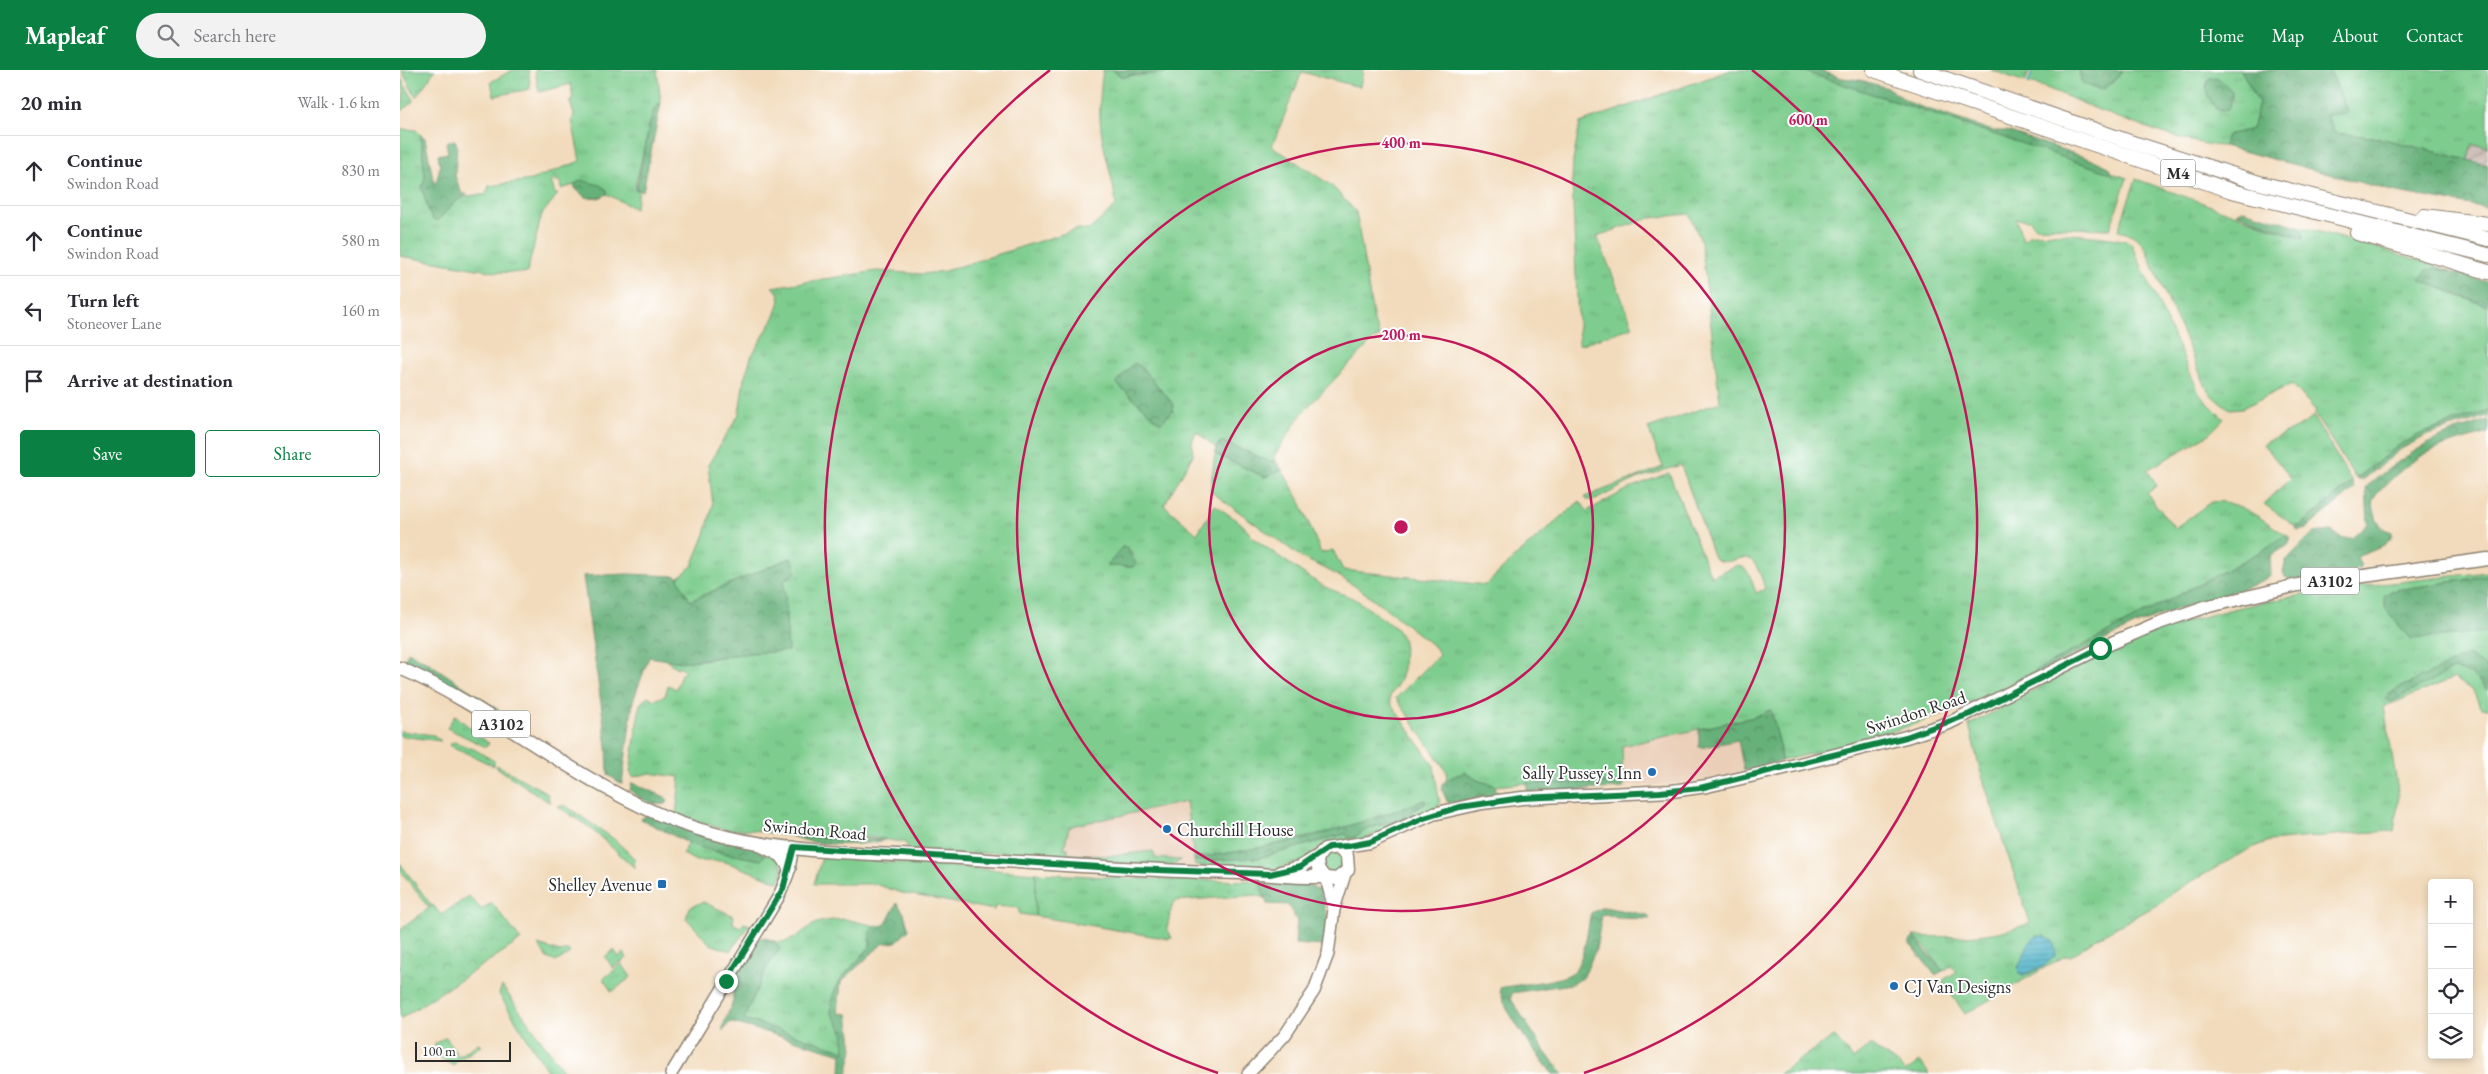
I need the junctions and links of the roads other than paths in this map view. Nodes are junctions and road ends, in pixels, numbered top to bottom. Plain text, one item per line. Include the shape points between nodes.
1 (1874, 70) edge
2 (1920, 70) edge
3 (2361, 208) junction
4 (2300, 210) junction
5 (2488, 224) edge
6 (2488, 239) edge
7 (2488, 255) edge
8 (2488, 272) edge
9 (2488, 559) edge
10 (400, 668) edge
11 (751, 841) junction
12 (1370, 842) junction
13 (794, 847) junction
14 (1337, 847) junction
15 (1318, 856) junction
16 (790, 869) junction
17 (1347, 870) junction
18 (1270, 874) junction
19 (1325, 878) junction
20 (1334, 910) junction
21 (670, 1074) edge
22 (1248, 1074) edge

1 - 4 highway, M4 via 2232,191
2 - 3 highway, M4 via 2198,164
3 - 5 highway, M4
3 - 6 highway, M4
4 - 7 highway, M4
4 - 8 highway, M4 via 2360,234
9 - 12 main road, Swindon Road / A3102 via 2298,585 2205,608 2100,648 1948,723 1786,768 1678,790 1482,803 1433,814
10 - 11 main road, Swindon Road / A3102 via 456,695 622,798 688,825
11 - 13 main road, Swindon Road / A3102
11 - 16 street via 779,854
12 - 14 main road, Swindon Road / A3102
12 - 17 main road, Swindon Road / A3102
13 - 16 street
13 - 18 main road, Swindon Road / A3102
14 - 15 main road via 1325,849
14 - 17 main road via 1347,856
15 - 18 main road, Swindon Road / A3102 via 1294,869
15 - 19 main road via 1317,866
16 - 21 street via 779,896
17 - 19 main road via 1337,879
17 - 20 street
18 - 19 main road, Swindon Road / A3102
19 - 20 street
20 - 22 street via 1331,941 1314,991 1285,1035

